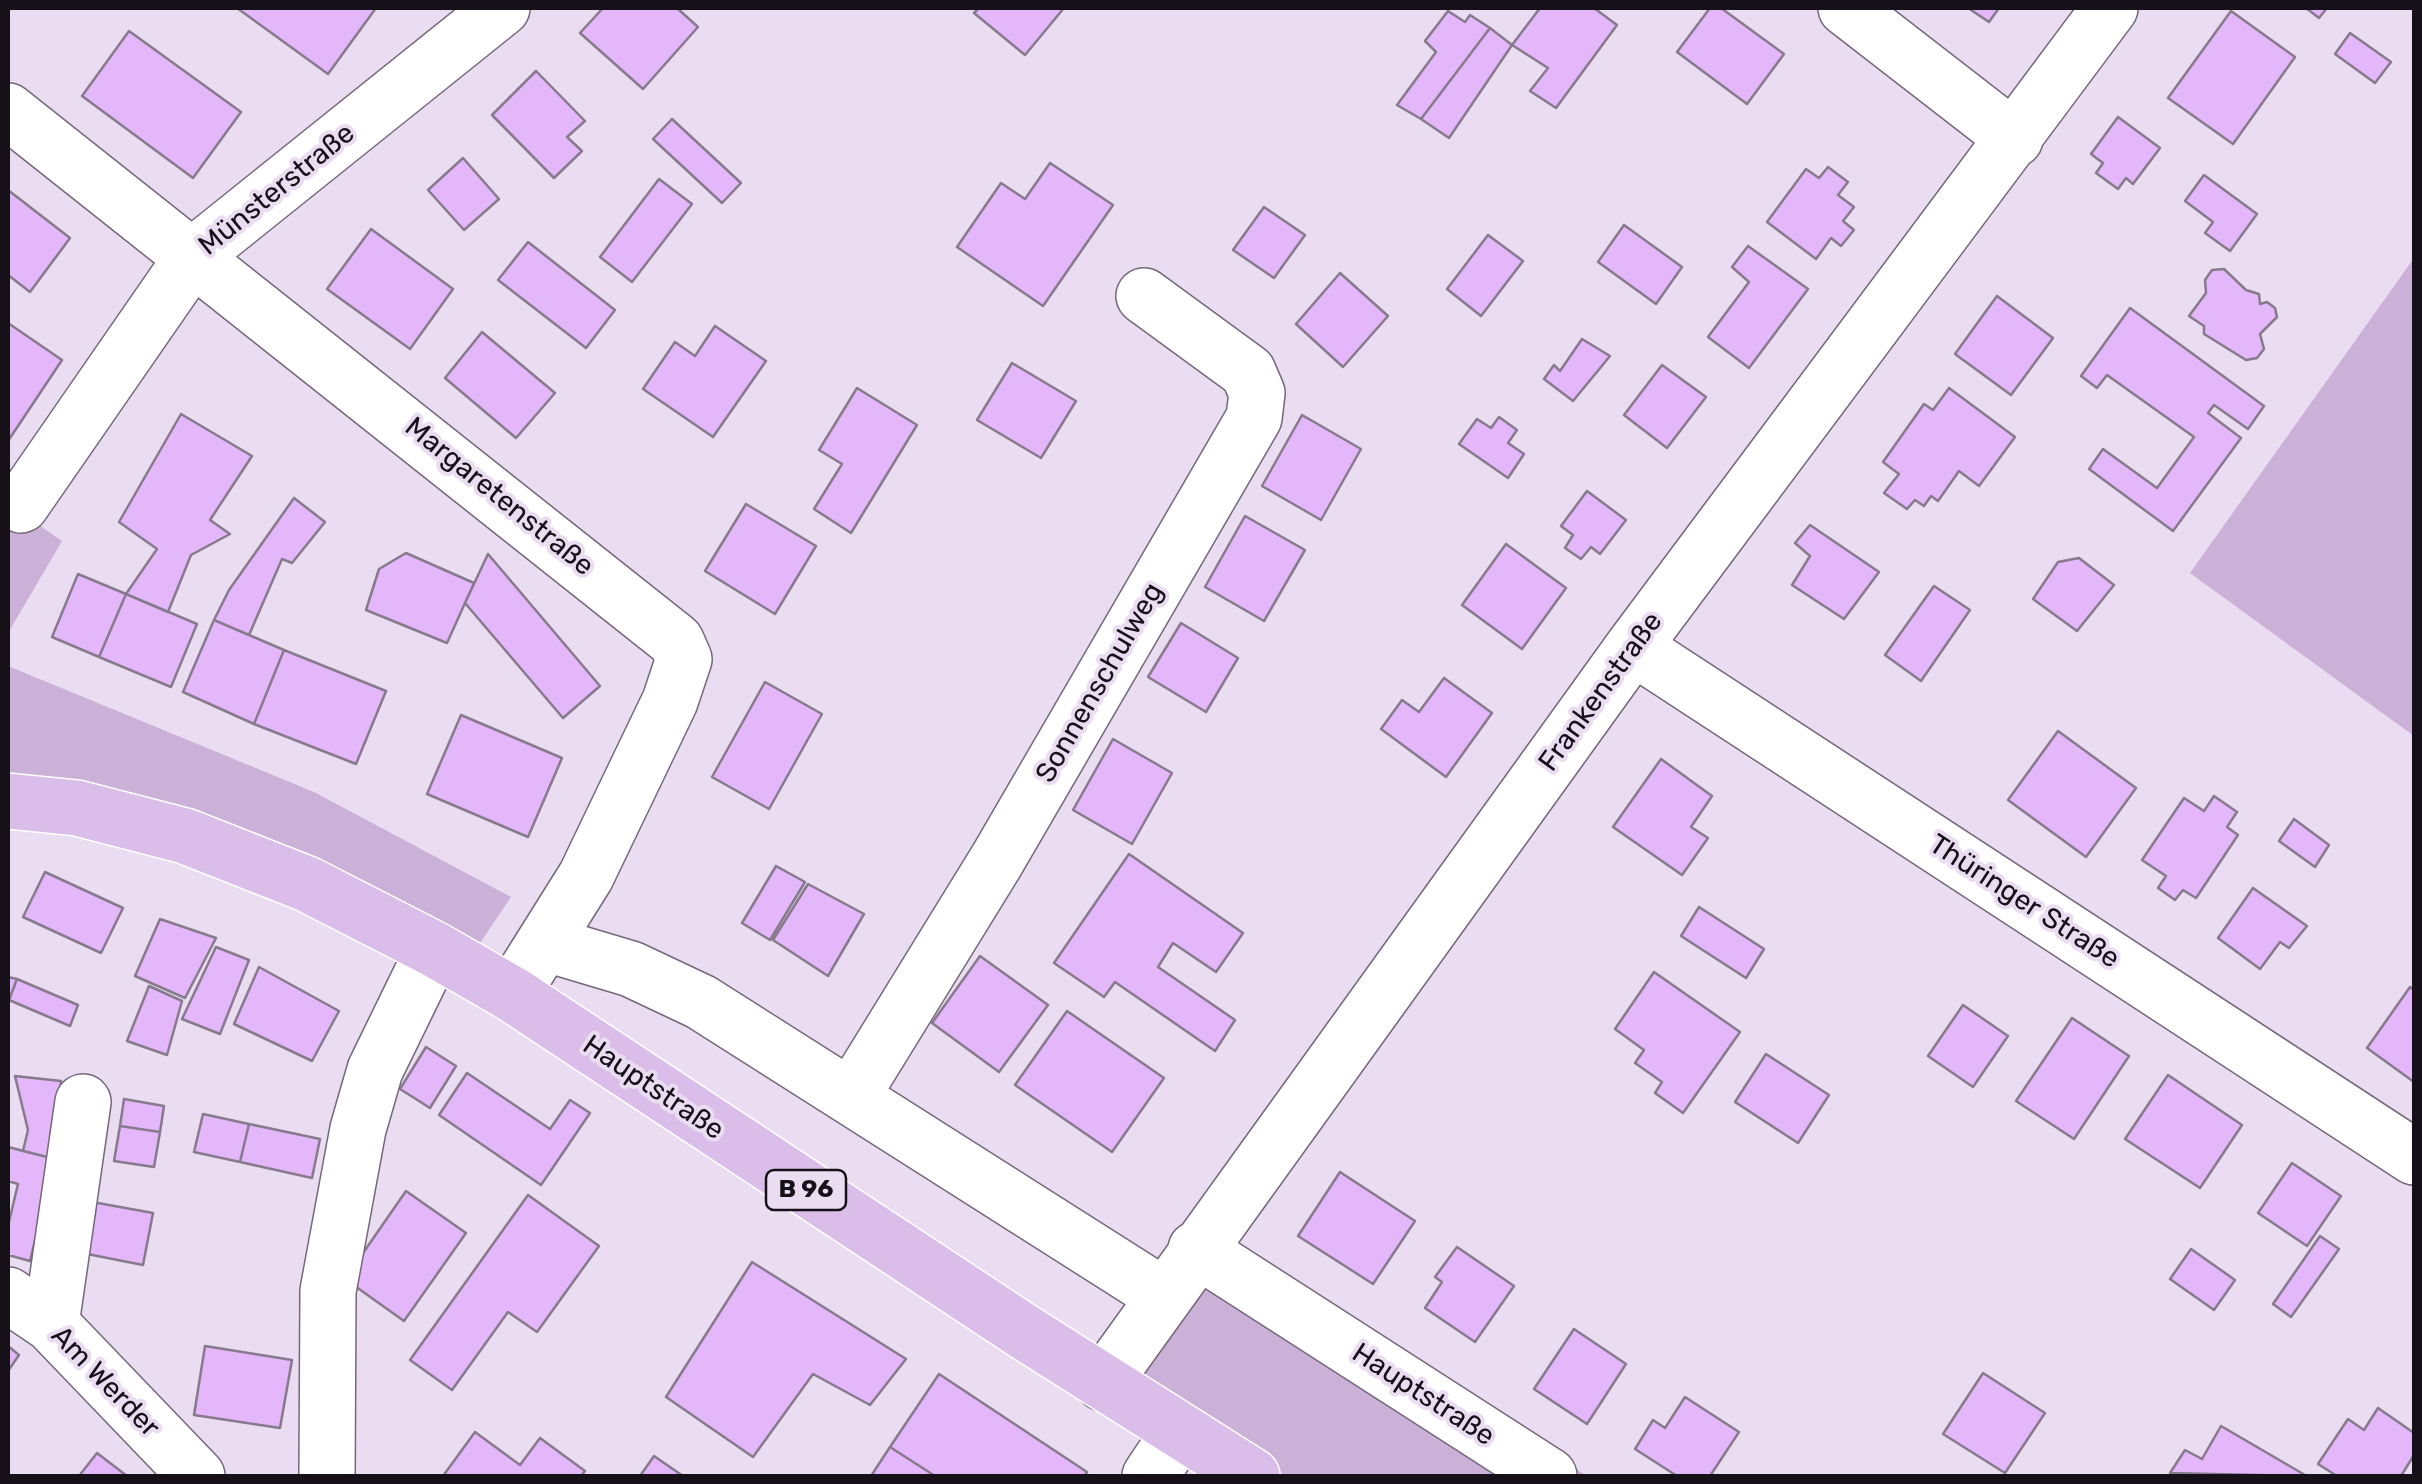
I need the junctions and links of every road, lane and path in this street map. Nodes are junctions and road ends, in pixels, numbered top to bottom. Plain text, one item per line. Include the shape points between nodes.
1 (502, 8) edge
2 (1846, 8) edge
3 (2110, 8) edge
4 (8, 111) edge
5 (2015, 139) junction
6 (194, 256) junction
7 (1144, 296) dead end
8 (20, 505) dead end
9 (1633, 647) junction
10 (8, 801) edge
11 (547, 944) junction
12 (434, 949) junction
13 (512, 994) junction
14 (851, 1097) junction
15 (83, 1102) dead end
16 (2414, 1157) edge
17 (1196, 1249) junction
18 (1164, 1296) junction
19 (29, 1310) edge
20 (1102, 1382) junction
21 (1180, 1432) junction
22 (197, 1476) edge
23 (327, 1476) edge
24 (1150, 1476) edge
25 (1252, 1476) edge
26 (1549, 1476) edge

1 - 6 street, Münsterstraße
2 - 5 street
3 - 5 street, Frankenstraße
4 - 6 street, Margaretenstraße
5 - 9 street, Frankenstraße
6 - 8 street, Münsterstraße
6 - 11 street, Margaretenstraße via 676,641 684,658 670,702
7 - 14 street, Sonnenschulweg via 1248,372 1258,392 1254,418
9 - 16 street, Thüringer Straße
9 - 17 street, Frankenstraße
10 - 12 main road, Hauptstraße / B 96 via 77,808 185,836 307,884
11 - 13 street, Margaretenstraße
11 - 14 street via 666,983
12 - 13 main road, Hauptstraße / B 96
12 - 23 street via 374,1070 358,1129 328,1292
13 - 20 main road, Hauptstraße / B 96
14 - 18 street
15 - 19 street
17 - 18 street, Frankenstraße
17 - 26 street, Hauptstraße
18 - 20 street, Frankenstraße
19 - 22 street, Am Werder
20 - 21 main road, Hauptstraße / B 96
21 - 24 street
21 - 25 main road, Hauptstraße / B 96

